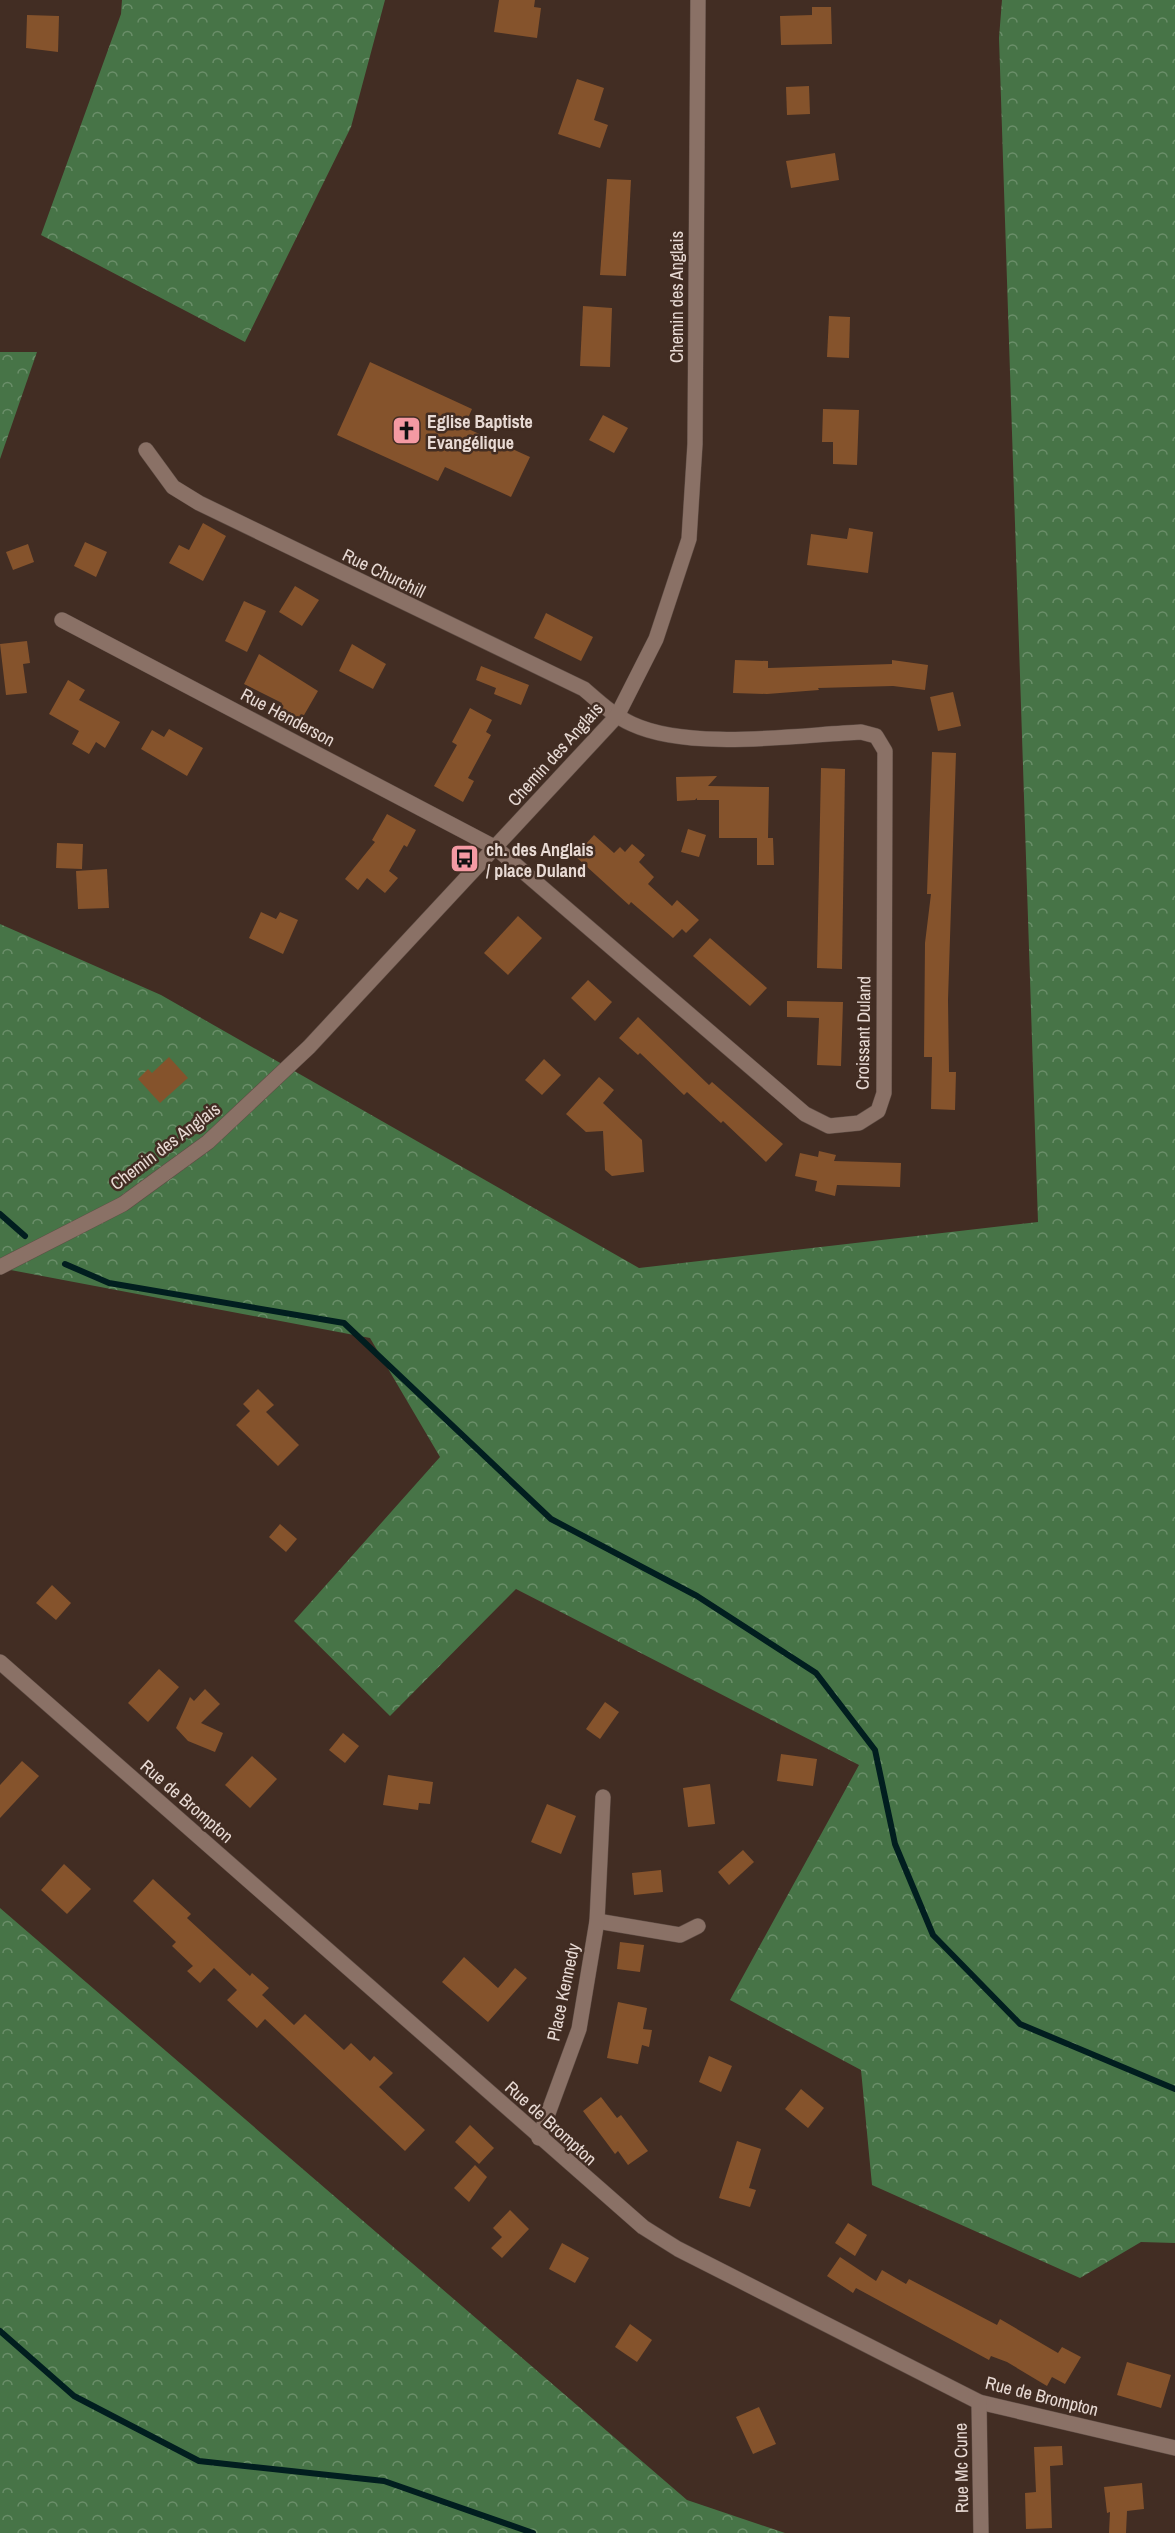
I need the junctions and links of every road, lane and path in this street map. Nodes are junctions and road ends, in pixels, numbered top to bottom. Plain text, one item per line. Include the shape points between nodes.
1 (698, 0) edge
2 (146, 450) dead end
3 (62, 620) dead end
4 (617, 716) junction
5 (496, 848) junction
6 (0, 1267) edge
7 (0, 1662) edge
8 (603, 1797) dead end
9 (597, 1921) junction
10 (698, 1926) dead end
11 (539, 2138) junction
12 (979, 2402) junction
13 (1175, 2448) edge
14 (981, 2533) edge

1 - 4 street, Chemin des Anglais via 695,444 689,539 656,639
2 - 4 street, Rue Churchill via 173,487 199,503 584,689
3 - 5 street, Rue Henderson
4 - 5 street, Chemin des Anglais
4 - 5 street, Croissant Duland via 635,726 696,740 861,732 876,736 885,751 884,1093 878,1111 859,1123 829,1126 805,1114
5 - 6 street, Chemin des Anglais via 309,1047 208,1142 123,1204
7 - 11 street, Rue de Brompton
8 - 9 street, Place Kennedy
9 - 10 street via 680,1935
9 - 11 street, Place Kennedy via 579,2030
11 - 12 street, Rue de Brompton via 643,2227 678,2249
12 - 13 street, Rue de Brompton
12 - 14 street, Rue Mc Cune

